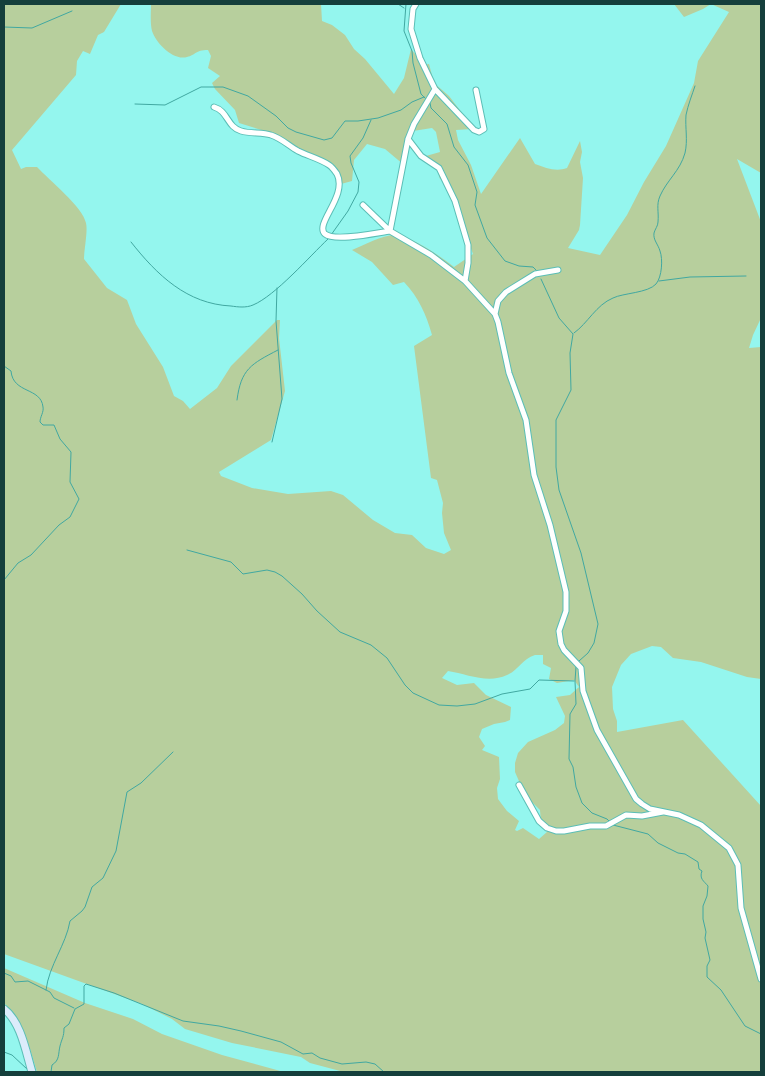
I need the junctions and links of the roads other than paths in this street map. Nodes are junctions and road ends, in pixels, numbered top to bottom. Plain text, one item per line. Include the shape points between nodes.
1 (416, 4) edge
2 (435, 89) junction
3 (476, 90) dead end
4 (214, 107) dead end
5 (408, 139) junction
6 (363, 206) dead end
7 (390, 231) junction
8 (558, 270) dead end
9 (465, 281) junction
10 (495, 314) junction
11 (519, 785) dead end
12 (666, 812) junction
13 (761, 979) edge
14 (4, 1009) edge
15 (32, 1072) edge

1 - 2 street via 411,20 414,41
2 - 3 street via 479,132 484,129
2 - 5 street
4 - 7 street via 222,110 234,128 273,135 334,170 340,188 322,228 327,235 342,237
5 - 7 street
5 - 9 street via 421,156 439,168 455,201 468,245
6 - 7 street
7 - 9 street via 431,255
8 - 10 street via 535,274 506,292 498,301
9 - 10 street
10 - 12 street via 509,373 526,420 534,476 550,524 566,592 566,611 559,631 561,644 581,668 583,691 597,730 636,799 650,809
11 - 12 street via 539,821 556,831 606,826 626,815
12 - 13 street via 701,825 733,854 739,872 742,914
14 - 15 main road via 24,1044

